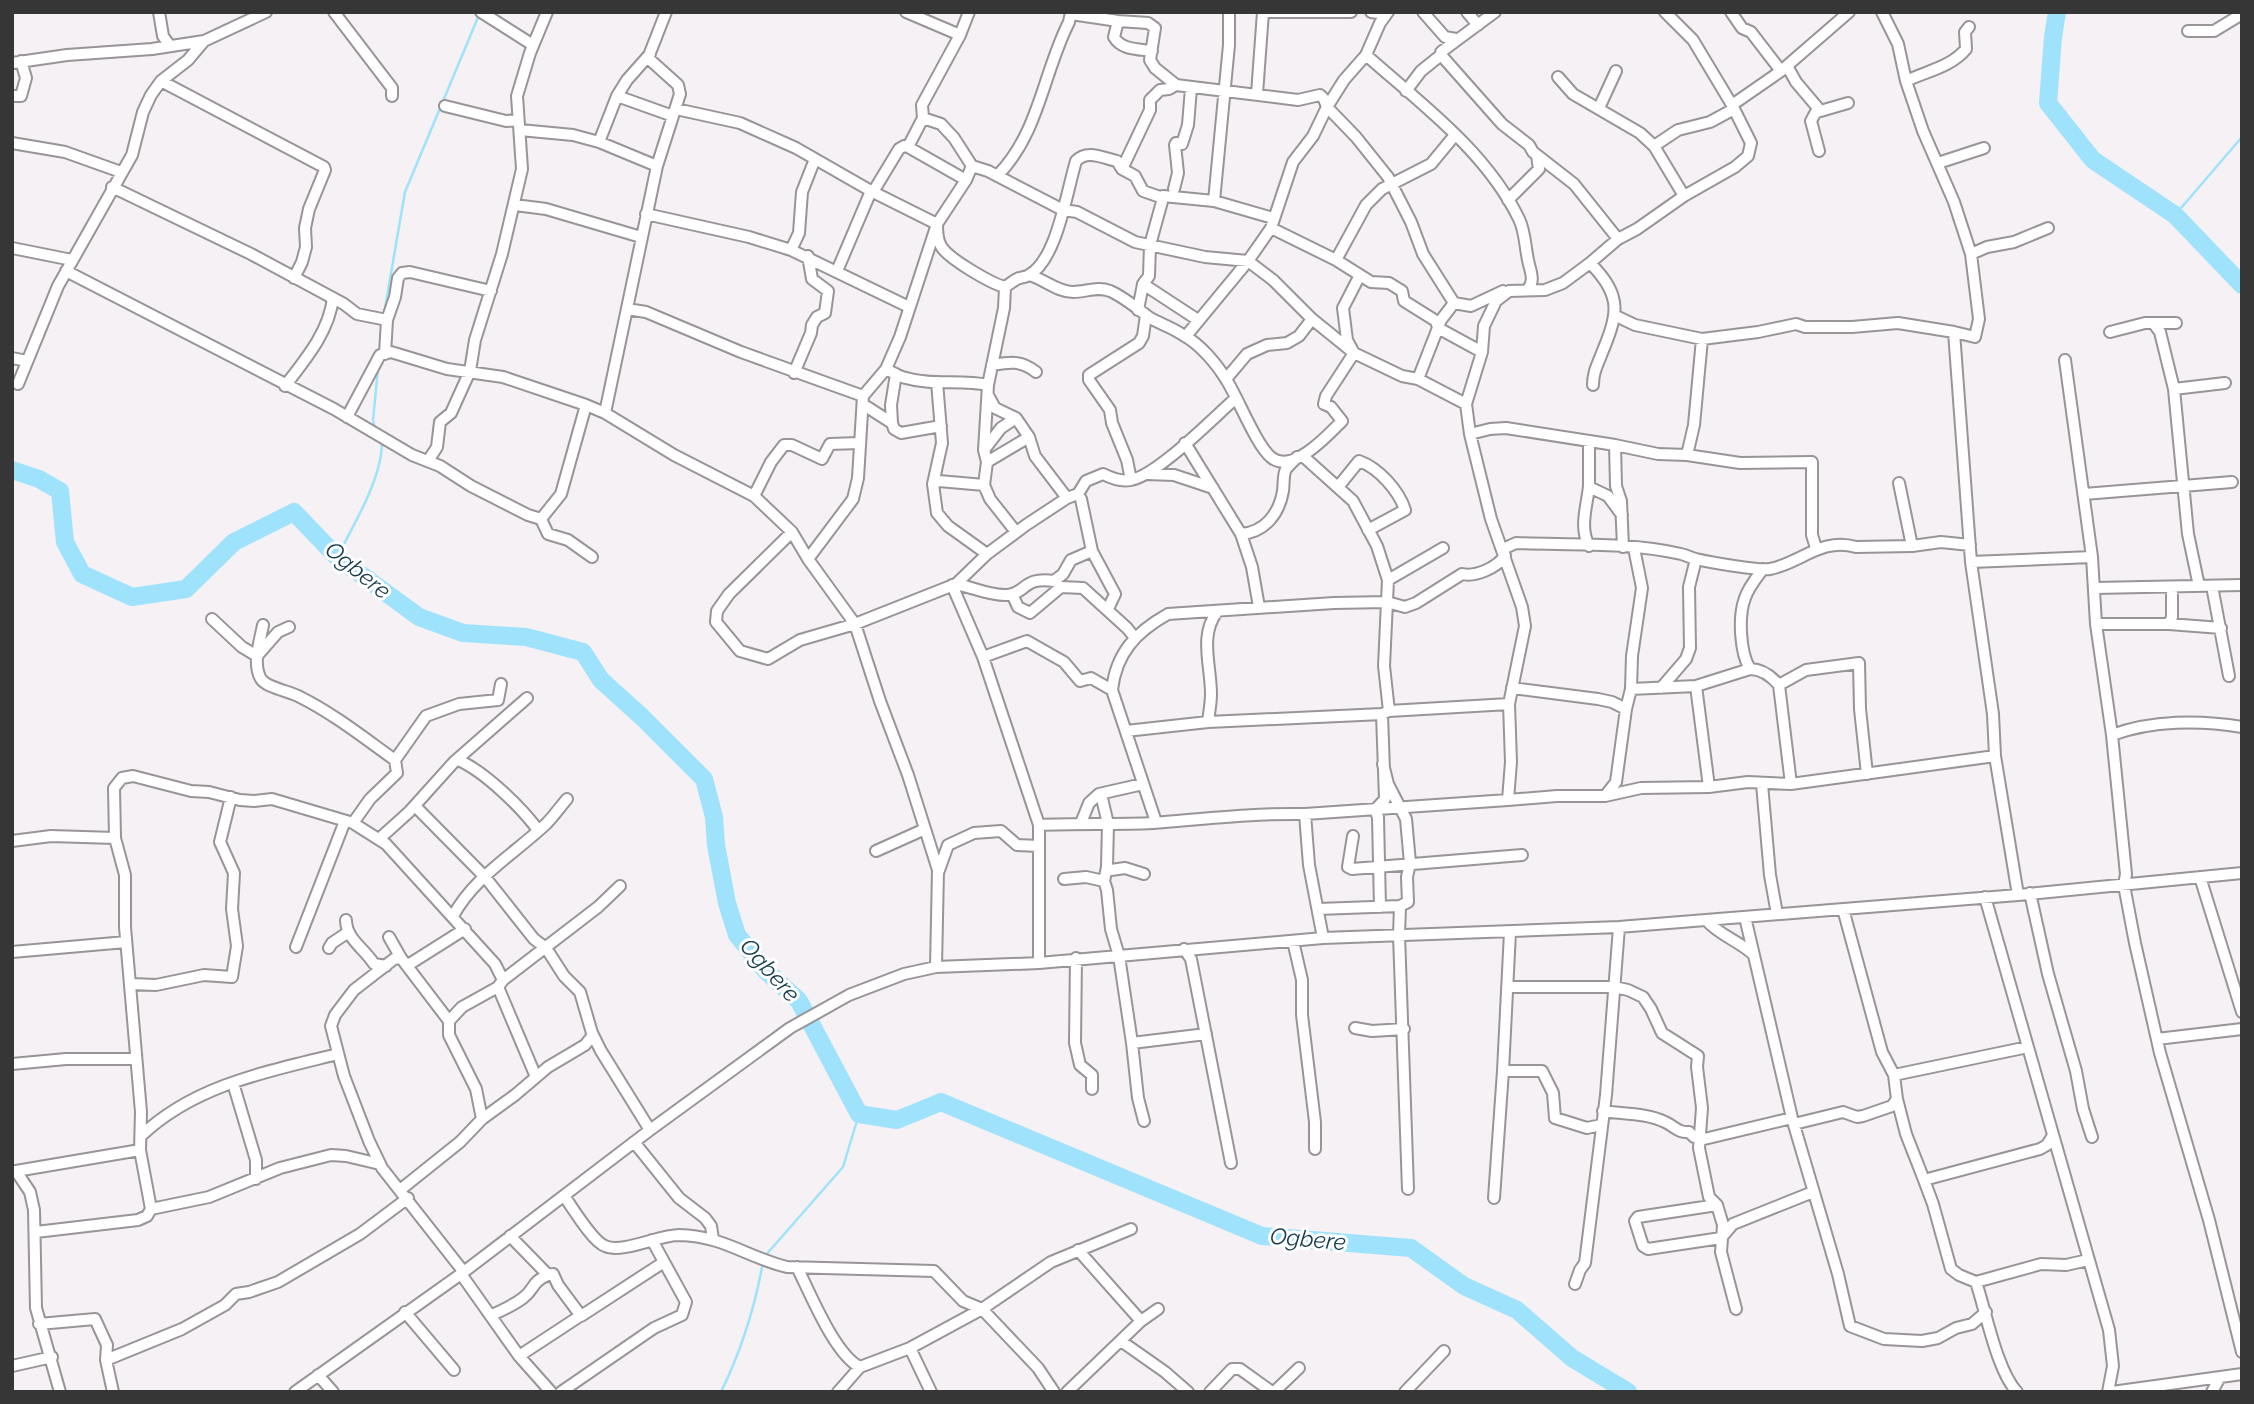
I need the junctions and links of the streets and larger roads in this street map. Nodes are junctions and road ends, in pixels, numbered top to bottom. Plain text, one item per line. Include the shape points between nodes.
1 (159, 12) edge
2 (266, 12) edge
3 (334, 12) edge
4 (481, 12) edge
5 (547, 12) edge
6 (666, 12) edge
7 (906, 12) edge
8 (969, 12) edge
9 (1229, 12) edge
10 (1264, 12) edge
11 (1351, 12) edge
12 (1371, 12) edge
13 (1423, 12) edge
14 (1467, 12) edge
15 (1495, 12) edge
16 (1665, 12) edge
17 (1731, 12) edge
18 (1849, 12) edge
19 (1882, 12) edge
20 (1071, 13) edge
21 (1387, 13) edge
22 (2242, 14) edge
23 (1118, 21) junction
24 (1478, 25) junction
25 (1969, 27) dead end
26 (161, 29) junction
27 (2188, 31) dead end
28 (960, 35) junction
29 (1456, 39) junction
30 (204, 41) junction
31 (176, 46) junction
32 (533, 46) junction
33 (152, 49) junction
34 (1152, 51) junction
35 (652, 52) junction
36 (1366, 55) junction
37 (1441, 55) junction
38 (188, 60) junction
39 (17, 62) edge
40 (1784, 69) junction
41 (1616, 71) dead end
42 (1558, 77) dead end
43 (161, 81) junction
44 (1906, 81) junction
45 (1176, 85) junction
46 (1191, 88) junction
47 (1205, 89) junction
48 (1406, 91) junction
49 (1225, 92) junction
50 (1257, 94) junction
51 (12, 96) edge
52 (392, 96) dead end
53 (617, 96) junction
54 (1848, 103) dead end
55 (445, 106) dead end
56 (1223, 106) junction
57 (1327, 107) junction
58 (1733, 107) junction
59 (1599, 108) junction
60 (674, 113) junction
61 (1817, 113) junction
62 (923, 118) junction
63 (519, 125) junction
64 (1455, 135) junction
65 (599, 142) junction
66 (12, 143) edge
67 (1654, 146) junction
68 (908, 147) junction
69 (1984, 148) dead end
70 (1819, 151) dead end
71 (1537, 155) junction
72 (815, 159) junction
73 (1938, 163) junction
74 (657, 166) junction
75 (972, 166) junction
76 (1122, 169) junction
77 (121, 172) junction
78 (997, 176) junction
79 (966, 180) junction
80 (1391, 186) junction
81 (112, 187) junction
82 (1174, 189) junction
83 (872, 191) junction
84 (1684, 196) junction
85 (1163, 197) junction
86 (1185, 199) junction
87 (1508, 200) junction
88 (1214, 201) junction
89 (515, 205) junction
90 (1063, 210) junction
91 (646, 214) junction
92 (1272, 223) junction
93 (937, 224) junction
94 (2048, 228) dead end
95 (641, 237) junction
96 (1618, 239) junction
97 (1150, 245) junction
98 (12, 248) edge
99 (791, 250) junction
100 (1971, 254) junction
101 (808, 256) junction
102 (72, 260) junction
103 (1336, 260) junction
104 (1248, 261) junction
105 (1590, 263) junction
106 (66, 271) junction
107 (838, 271) junction
108 (1029, 275) junction
109 (1360, 275) junction
110 (294, 278) junction
111 (1143, 284) junction
112 (1006, 287) junction
113 (491, 290) junction
114 (1527, 290) junction
115 (1509, 291) junction
116 (333, 298) junction
117 (1454, 303) junction
118 (909, 307) junction
119 (627, 309) junction
120 (1142, 312) junction
121 (1614, 315) junction
122 (387, 320) junction
123 (1198, 320) junction
124 (1312, 320) junction
125 (2176, 323) dead end
126 (2154, 324) junction
127 (1438, 328) junction
128 (1954, 332) junction
129 (2110, 332) dead end
130 (1186, 336) junction
131 (1702, 338) junction
132 (1482, 352) junction
133 (1354, 353) junction
134 (385, 354) junction
135 (12, 358) edge
136 (2065, 360) dead end
137 (27, 361) junction
138 (992, 365) junction
139 (470, 371) junction
140 (1036, 372) dead end
141 (794, 373) junction
142 (896, 374) junction
143 (1226, 379) junction
144 (1418, 380) junction
145 (937, 382) junction
146 (2225, 383) dead end
147 (18, 384) dead end
148 (1593, 385) dead end
149 (285, 386) junction
150 (2174, 389) junction
151 (988, 390) junction
152 (1236, 398) junction
153 (863, 401) junction
154 (1466, 404) junction
155 (586, 405) junction
156 (605, 413) junction
157 (347, 417) junction
158 (1016, 418) junction
159 (892, 423) junction
160 (941, 426) junction
161 (1470, 434) junction
162 (1029, 437) junction
163 (1589, 440) junction
164 (859, 443) junction
165 (1185, 443) junction
166 (1615, 444) junction
167 (984, 450) junction
168 (1687, 455) junction
169 (1301, 457) junction
170 (428, 461) junction
171 (987, 462) junction
172 (1144, 474) junction
173 (1131, 480) junction
174 (2232, 482) dead end
175 (1899, 483) dead end
176 (933, 484) junction
177 (984, 485) junction
178 (2185, 485) junction
179 (1338, 487) junction
180 (1588, 487) junction
181 (1213, 488) junction
182 (2084, 494) junction
183 (754, 496) junction
184 (1073, 496) junction
185 (1622, 515) junction
186 (541, 519) junction
187 (1368, 530) junction
188 (792, 532) junction
189 (1016, 532) junction
190 (1241, 534) junction
191 (1970, 545) junction
192 (1589, 546) junction
193 (1912, 546) junction
194 (1443, 548) dead end
195 (1629, 548) junction
196 (1816, 548) junction
197 (1503, 549) junction
198 (1091, 551) junction
199 (987, 554) junction
200 (592, 557) dead end
201 (2092, 557) junction
202 (808, 559) junction
203 (1696, 559) junction
204 (1971, 562) junction
205 (1763, 569) junction
206 (1388, 580) junction
207 (954, 584) junction
208 (2242, 585) edge
209 (2199, 586) junction
210 (2212, 586) junction
211 (2095, 588) junction
212 (2172, 588) junction
213 (1012, 594) junction
214 (1388, 602) junction
215 (1259, 607) junction
216 (1108, 609) junction
217 (1217, 612) junction
218 (212, 619) dead end
219 (855, 624) junction
220 (2096, 624) junction
221 (2168, 624) junction
222 (263, 625) dead end
223 (289, 627) dead end
224 (2221, 628) junction
225 (1135, 638) junction
226 (257, 656) junction
227 (983, 657) junction
228 (1750, 669) junction
229 (2229, 676) dead end
230 (501, 684) dead end
231 (1779, 685) junction
232 (1696, 686) junction
233 (1512, 688) junction
234 (1661, 688) junction
235 (1631, 689) junction
236 (1112, 690) junction
237 (527, 698) dead end
238 (1509, 704) junction
239 (1626, 709) junction
240 (1386, 712) junction
241 (1208, 722) junction
242 (2242, 727) edge
243 (1126, 731) junction
244 (2112, 735) junction
245 (1995, 756) junction
246 (395, 760) junction
247 (458, 760) junction
248 (1383, 764) junction
249 (1867, 774) junction
250 (1762, 783) junction
251 (1791, 783) junction
252 (1143, 784) junction
253 (1709, 787) junction
254 (1101, 793) junction
255 (1605, 796) junction
256 (231, 797) junction
257 (567, 799) dead end
258 (1508, 800) junction
259 (415, 806) junction
260 (1401, 807) junction
261 (1375, 810) junction
262 (1305, 814) junction
263 (349, 822) junction
264 (1156, 822) junction
265 (1081, 823) junction
266 (1108, 824) junction
267 (1039, 825) junction
268 (925, 829) junction
269 (538, 830) junction
270 (1353, 836) dead end
271 (115, 838) junction
272 (379, 839) junction
273 (12, 841) edge
274 (1039, 846) junction
275 (876, 851) dead end
276 (1522, 855) dead end
277 (1410, 863) junction
278 (1378, 866) junction
279 (1107, 867) junction
280 (938, 873) junction
281 (2242, 873) edge
282 (1144, 874) dead end
283 (485, 877) junction
284 (2200, 877) junction
285 (1063, 879) dead end
286 (1104, 881) junction
287 (2124, 885) junction
288 (620, 886) dead end
289 (2030, 893) junction
290 (2018, 895) junction
291 (1984, 897) junction
292 (1399, 906) junction
293 (1380, 907) junction
294 (1318, 909) junction
295 (1843, 909) junction
296 (1777, 914) junction
297 (453, 916) junction
298 (1745, 917) junction
299 (346, 920) dead end
300 (1706, 920) junction
301 (1619, 927) junction
302 (465, 929) junction
303 (1510, 932) junction
304 (347, 933) junction
305 (1399, 935) junction
306 (389, 937) dead end
307 (1323, 938) junction
308 (1293, 941) junction
309 (126, 942) junction
310 (296, 947) dead end
311 (329, 948) dead end
312 (546, 948) junction
313 (1184, 950) junction
314 (12, 952) edge
315 (1754, 955) junction
316 (1119, 956) junction
317 (1076, 958) junction
318 (405, 962) junction
319 (1039, 963) junction
320 (386, 966) junction
321 (936, 967) junction
322 (500, 983) junction
323 (131, 984) junction
324 (1507, 987) junction
325 (1614, 987) junction
326 (2242, 1012) edge
327 (449, 1021) junction
328 (1355, 1028) dead end
329 (1404, 1029) junction
330 (2242, 1030) edge
331 (1206, 1034) junction
332 (2157, 1039) junction
333 (596, 1040) junction
334 (1132, 1043) junction
335 (2028, 1047) junction
336 (338, 1054) junction
337 (136, 1059) junction
338 (12, 1064) edge
339 (1503, 1071) junction
340 (1894, 1074) junction
341 (536, 1077) junction
342 (233, 1083) junction
343 (1092, 1089) dead end
344 (1897, 1099) junction
345 (1604, 1111) junction
346 (482, 1119) junction
347 (1144, 1121) dead end
348 (1793, 1121) junction
349 (1601, 1125) junction
350 (650, 1130) junction
351 (141, 1136) junction
352 (2052, 1137) junction
353 (2092, 1137) dead end
354 (1701, 1138) junction
355 (634, 1142) junction
356 (1315, 1149) dead end
357 (140, 1150) junction
358 (1231, 1163) dead end
359 (380, 1164) junction
360 (14, 1171) edge
361 (256, 1180) junction
362 (1924, 1180) junction
363 (1408, 1189) dead end
364 (1813, 1192) junction
365 (404, 1194) junction
366 (564, 1196) junction
367 (1494, 1198) dead end
368 (1717, 1205) junction
369 (151, 1209) junction
370 (1131, 1229) dead end
371 (36, 1232) junction
372 (510, 1236) junction
373 (1721, 1238) junction
374 (713, 1239) junction
375 (652, 1240) junction
376 (1077, 1250) junction
377 (2088, 1260) junction
378 (664, 1262) junction
379 (797, 1267) junction
380 (462, 1273) junction
381 (548, 1275) junction
382 (1976, 1282) junction
383 (1575, 1284) dead end
384 (982, 1309) junction
385 (1158, 1309) dead end
386 (1736, 1309) dead end
387 (405, 1312) junction
388 (1986, 1312) junction
389 (492, 1315) junction
390 (580, 1315) junction
391 (1141, 1321) junction
392 (39, 1324) junction
393 (1121, 1341) junction
394 (910, 1348) junction
395 (1444, 1350) dead end
396 (2242, 1352) edge
397 (519, 1356) junction
398 (51, 1357) junction
399 (106, 1360) junction
400 (12, 1366) edge
401 (860, 1367) junction
402 (1299, 1368) dead end
403 (454, 1370) dead end
404 (2242, 1374) edge
405 (318, 1375) junction
406 (2220, 1377) junction
407 (850, 1387) edge
408 (60, 1392) edge
409 (113, 1392) edge
410 (295, 1392) edge
411 (334, 1392) edge
412 (551, 1392) edge
413 (561, 1392) edge
414 (838, 1392) edge
415 (931, 1392) edge
416 (1054, 1392) edge
417 (1067, 1392) edge
418 (1188, 1392) edge
419 (1210, 1392) edge
420 (1273, 1392) edge
421 (1405, 1392) edge
422 (2017, 1392) edge
423 (2110, 1392) edge
424 (2212, 1392) edge

1 - 26 street
2 - 30 street
3 - 52 street via 392,88
4 - 32 street
5 - 32 street
6 - 35 street
7 - 28 street
8 - 28 street
9 - 49 street
10 - 11 street
10 - 50 street
12 - 21 street
13 - 29 street via 1445,37
14 - 24 street
15 - 24 street
16 - 58 street via 1693,40
17 - 40 street
18 - 40 street
19 - 44 street via 1898,44
20 - 23 street
20 - 78 street via 1034,119
21 - 36 street
22 - 27 street via 2214,31
23 - 34 street via 1114,37 1118,43
23 - 34 street via 1148,23 1155,28
24 - 29 street
25 - 44 street via 1966,49 1959,57
26 - 31 street
26 - 33 street
28 - 62 street via 922,105
29 - 37 street
30 - 31 street
30 - 38 street
31 - 33 street
31 - 38 street
32 - 63 street via 517,96
33 - 39 street
34 - 45 street via 1150,60 1155,68
35 - 53 street
35 - 60 street via 648,58 678,85
36 - 48 street
36 - 57 street
37 - 48 street
37 - 71 street
38 - 43 street
39 - 51 street via 26,78 22,96
40 - 58 street
40 - 61 street via 1818,108
41 - 59 street
42 - 59 street via 1573,94
43 - 77 street via 143,112 132,155
43 - 110 street via 324,167 309,209 302,262
44 - 73 street
45 - 46 street
45 - 76 street via 1160,90 1150,100 1150,110
46 - 47 street
46 - 82 street via 1186,132 1181,144 1175,145 1178,173
47 - 49 street
47 - 56 street
48 - 64 street
49 - 50 street
49 - 56 street
50 - 57 street via 1298,100 1320,95
53 - 60 street
53 - 65 street
54 - 61 street
55 - 63 street
56 - 88 street
57 - 80 street via 1356,137
57 - 92 street via 1293,162
58 - 67 street via 1710,122 1678,130
58 - 84 street via 1751,143 1748,156
59 - 67 street
60 - 72 street via 740,123
60 - 74 street
61 - 70 street via 1811,121
62 - 68 street
62 - 75 street via 941,124
63 - 65 street
63 - 89 street via 522,169
64 - 80 street via 1431,164
64 - 87 street via 1472,150
65 - 74 street
66 - 77 street via 65,152
67 - 84 street
68 - 79 street
68 - 83 street via 899,149
69 - 73 street
71 - 87 street via 1539,169
71 - 96 street via 1574,184
72 - 83 street
72 - 99 street via 802,192 799,233
73 - 100 street
74 - 91 street
75 - 78 street
75 - 79 street
76 - 85 street via 1135,176 1143,191
76 - 90 street via 1117,161 1080,156
77 - 81 street
78 - 90 street
79 - 93 street
80 - 103 street via 1382,188 1366,205
80 - 117 street via 1423,254
81 - 102 street
81 - 110 street
82 - 85 street
82 - 86 street
83 - 93 street
83 - 107 street
84 - 96 street
85 - 86 street
85 - 97 street
86 - 88 street
87 - 114 street via 1522,229 1532,277
88 - 92 street
89 - 95 street via 546,209
89 - 113 street
90 - 97 street
90 - 108 street via 1049,251
91 - 95 street
91 - 99 street
92 - 103 street
92 - 104 street
93 - 112 street via 939,244 946,253 995,285
93 - 118 street
94 - 100 street
95 - 119 street
96 - 105 street
97 - 104 street
97 - 111 street via 1149,276
98 - 102 street
99 - 101 street
100 - 128 street via 1979,319 1975,337
101 - 107 street
101 - 141 street via 812,279 828,292 825,313 811,325
102 - 106 street
103 - 109 street
104 - 123 street
104 - 124 street
105 - 114 street via 1563,283
105 - 121 street via 1606,280 1616,301
106 - 137 street
106 - 149 street
107 - 118 street
108 - 112 street
108 - 120 street via 1072,292 1109,291
109 - 127 street via 1402,291 1404,300 1436,321
109 - 133 street via 1343,309 1347,340
110 - 116 street
111 - 120 street
111 - 123 street
112 - 138 street
113 - 122 street via 405,271 398,278
113 - 139 street
114 - 115 street
115 - 117 street via 1471,306
115 - 132 street via 1496,301 1484,326
116 - 122 street via 357,314
116 - 149 street via 323,333
117 - 127 street
118 - 142 street
119 - 141 street via 646,312
119 - 156 street
120 - 130 street
120 - 173 street via 1139,343 1089,375 1110,410
121 - 131 street via 1635,325
121 - 148 street
122 - 134 street
123 - 130 street
124 - 133 street
124 - 143 street via 1287,343 1247,354
125 - 126 street
126 - 129 street
126 - 150 street
127 - 132 street
127 - 144 street
128 - 131 street via 1898,323 1852,327 1796,324
128 - 191 street
130 - 143 street
131 - 168 street
132 - 154 street
133 - 144 street
133 - 169 street via 1325,397 1324,404 1342,421
134 - 139 street
134 - 157 street via 380,355
135 - 137 street
136 - 182 street
137 - 147 street
138 - 140 street via 1023,363
138 - 151 street
139 - 155 street via 503,377
139 - 170 street via 451,412 440,422 437,447
141 - 153 street
142 - 145 street
142 - 153 street
142 - 159 street
143 - 152 street
144 - 154 street
145 - 151 street via 969,381
145 - 160 street
146 - 150 street
149 - 157 street
150 - 178 street
151 - 158 street via 995,408
151 - 167 street
152 - 165 street
152 - 169 street via 1272,458 1282,462
153 - 159 street
153 - 164 street
154 - 161 street
155 - 156 street
155 - 186 street via 561,494
156 - 183 street
157 - 170 street
158 - 162 street
158 - 167 street via 1000,428
159 - 160 street via 901,433
160 - 176 street
161 - 163 street via 1506,428
161 - 197 street
162 - 171 street
162 - 184 street via 1035,456
163 - 166 street
163 - 180 street
164 - 183 street via 830,444 822,459 785,445 771,461
164 - 202 street via 853,499
165 - 172 street
165 - 181 street
166 - 168 street
166 - 185 street
167 - 171 street
168 - 196 street via 1740,463 1812,462
169 - 179 street
169 - 190 street via 1284,471 1276,512 1262,528
170 - 186 street
171 - 177 street
172 - 173 street
172 - 181 street via 1174,475
173 - 184 street via 1103,474 1086,481
174 - 178 street
175 - 193 street
176 - 177 street
176 - 199 street via 937,513
177 - 189 street
178 - 182 street
178 - 209 street via 2188,534
179 - 187 street via 1361,512
179 - 187 street via 1359,461 1384,476 1403,503 1405,510
180 - 185 street via 1608,496
180 - 192 street via 1583,524
181 - 190 street
182 - 201 street
183 - 188 street
184 - 189 street
184 - 198 street via 1081,499
185 - 195 street
186 - 200 street via 548,534 568,540
187 - 206 street
188 - 202 street
188 - 219 street via 729,594 717,611 716,622 740,651 768,659 800,640
189 - 199 street
190 - 215 street
191 - 193 street
191 - 204 street
192 - 195 street
192 - 197 street via 1516,542
193 - 196 street
194 - 206 street
195 - 203 street
195 - 235 street via 1642,588
196 - 205 street via 1799,559
197 - 214 street via 1505,556 1499,564 1470,576 1462,574 1416,603 1405,607
197 - 233 street via 1525,626
198 - 213 street via 1071,560 1054,581 1028,582
198 - 216 street via 1115,594
199 - 207 street
201 - 204 street
201 - 211 street
202 - 219 street
203 - 205 street
203 - 234 street via 1689,587 1690,648
204 - 245 street
205 - 228 street via 1745,597 1740,630
206 - 214 street
207 - 213 street
207 - 219 street
207 - 227 street
208 - 210 street
209 - 210 street
209 - 212 street
210 - 224 street
211 - 212 street
211 - 220 street
212 - 221 street
213 - 216 street via 1018,607 1030,613 1061,587 1074,586
214 - 215 street
214 - 240 street
215 - 217 street
216 - 225 street
217 - 225 street via 1168,614
217 - 241 street via 1209,622 1207,646
218 - 226 street
219 - 268 street
220 - 221 street
220 - 244 street
221 - 224 street
222 - 226 street
223 - 226 street via 278,632
224 - 229 street
225 - 236 street via 1114,669
226 - 246 street via 260,677 270,687 321,708
227 - 236 street via 1027,641 1063,662 1080,681 1091,678
227 - 267 street
228 - 231 street via 1772,677
228 - 232 street
230 - 246 street via 498,699 459,704 426,716
231 - 249 street via 1806,670 1859,663
231 - 251 street
232 - 234 street
232 - 253 street
233 - 238 street
233 - 239 street via 1598,699
234 - 235 street
235 - 239 street
236 - 243 street
237 - 247 street
238 - 240 street
238 - 258 street
239 - 255 street via 1616,782
240 - 241 street
240 - 248 street
241 - 243 street
242 - 244 street via 2194,722 2132,728
243 - 252 street
244 - 287 street
245 - 249 street
245 - 290 street
246 - 263 street via 397,773
247 - 259 street
247 - 269 street via 473,767 522,809
248 - 260 street
248 - 261 street via 1385,799
249 - 251 street
250 - 251 street
250 - 253 street
250 - 296 street
252 - 254 street
252 - 264 street
253 - 255 street via 1640,788
254 - 265 street via 1089,803
254 - 266 street
255 - 258 street
256 - 263 street via 272,799
256 - 271 street via 126,776 114,788
256 - 323 street via 220,842 234,873 237,946 232,977 204,975 156,985
257 - 269 street
258 - 260 street
259 - 272 street
259 - 283 street
260 - 261 street
260 - 277 street
261 - 262 street
261 - 278 street
262 - 264 street
262 - 294 street
263 - 272 street
263 - 310 street
264 - 266 street
265 - 266 street
265 - 267 street
266 - 279 street
267 - 274 street
268 - 275 street
268 - 280 street
269 - 283 street
270 - 278 street via 1348,867
271 - 273 street via 51,836
271 - 309 street via 125,875
272 - 297 street
274 - 280 street via 1017,845 1001,831 974,833 948,845
274 - 319 street
276 - 277 street
277 - 278 street
277 - 292 street via 1408,902
278 - 293 street
279 - 282 street
279 - 286 street
280 - 321 street
281 - 284 street
283 - 297 street
283 - 312 street
284 - 287 street
284 - 326 street
285 - 286 street
286 - 316 street
287 - 289 street
287 - 332 street
288 - 312 street
289 - 290 street
289 - 353 street
290 - 291 street
291 - 295 street
291 - 335 street
292 - 293 street
292 - 305 street
293 - 294 street
294 - 307 street
295 - 296 street
295 - 340 street via 1882,1052
296 - 298 street
297 - 302 street
298 - 300 street
298 - 315 street
299 - 304 street
300 - 301 street
300 - 315 street
301 - 303 street
301 - 325 street
302 - 318 street
302 - 322 street via 495,964
303 - 305 street
303 - 324 street
304 - 311 street
304 - 320 street via 374,964
305 - 307 street
305 - 329 street
306 - 318 street
307 - 308 street
308 - 313 street
308 - 356 street via 1302,980
309 - 314 street
309 - 323 street
312 - 322 street
312 - 333 street via 580,992
313 - 316 street
313 - 331 street via 1191,959
315 - 348 street
316 - 317 street
316 - 334 street
317 - 319 street
317 - 343 street via 1075,1042 1080,1065 1092,1075
318 - 320 street via 394,959
318 - 327 street
319 - 321 street
320 - 336 street via 354,990 335,1015 331,1026
321 - 350 street via 904,974 831,1003
322 - 327 street
322 - 341 street
323 - 337 street
324 - 325 street
324 - 339 street
325 - 345 street
325 - 354 street via 1643,997 1662,1033 1698,1056
327 - 346 street via 449,1035 476,1089
328 - 329 street
329 - 363 street
330 - 332 street
331 - 334 street
331 - 358 street
332 - 396 street
333 - 341 street
333 - 350 street
334 - 347 street
335 - 340 street
335 - 352 street
336 - 342 street
336 - 359 street
337 - 338 street
337 - 351 street
339 - 349 street via 1542,1071 1553,1093 1555,1118 1587,1128
339 - 367 street
340 - 344 street
341 - 346 street
342 - 351 street via 195,1098
342 - 361 street via 256,1160
344 - 348 street via 1892,1106 1863,1116 1843,1112
344 - 362 street
345 - 349 street
345 - 354 street via 1653,1118
346 - 365 street
348 - 354 street
348 - 364 street
349 - 383 street via 1585,1263
350 - 355 street
351 - 357 street
352 - 362 street via 2040,1149
352 - 377 street
354 - 368 street via 1710,1197
355 - 366 street
355 - 374 street via 679,1198 705,1218
357 - 360 street
357 - 369 street
359 - 361 street via 331,1155
359 - 365 street
360 - 371 street via 30,1192
361 - 369 street via 209,1197
362 - 382 street via 1951,1269
364 - 373 street via 1733,1224
364 - 388 street via 1850,1326 1884,1339 1922,1341 1972,1324
365 - 380 street
365 - 399 street via 360,1234 278,1282 236,1294 181,1329
366 - 372 street
366 - 375 street via 605,1247
368 - 373 street
368 - 373 street via 1635,1221 1648,1249
369 - 371 street via 138,1220
370 - 376 street
371 - 392 street
372 - 380 street
372 - 381 street
373 - 386 street
374 - 375 street via 677,1235
374 - 379 street via 764,1261
375 - 378 street
376 - 384 street via 1051,1262
376 - 391 street
377 - 382 street via 2041,1264
377 - 423 street via 2110,1339
378 - 390 street
378 - 413 street via 686,1302 682,1315 654,1328
379 - 384 street via 934,1271 963,1301
379 - 401 street via 826,1326
380 - 387 street
380 - 389 street
381 - 389 street via 535,1282 522,1299
381 - 390 street via 553,1275
382 - 388 street
384 - 394 street
384 - 416 street via 1038,1368
385 - 391 street
387 - 403 street
387 - 405 street
388 - 422 street via 2003,1366
389 - 397 street
390 - 397 street
391 - 393 street
392 - 398 street
392 - 399 street via 95,1319 107,1345
393 - 417 street
393 - 418 street
394 - 401 street
394 - 415 street
395 - 421 street
397 - 412 street
398 - 400 street
398 - 408 street
399 - 409 street
401 - 407 street
402 - 420 street
404 - 406 street
405 - 410 street
405 - 411 street
406 - 423 street
406 - 424 street
407 - 414 street
419 - 420 street via 1232,1370 1240,1369

